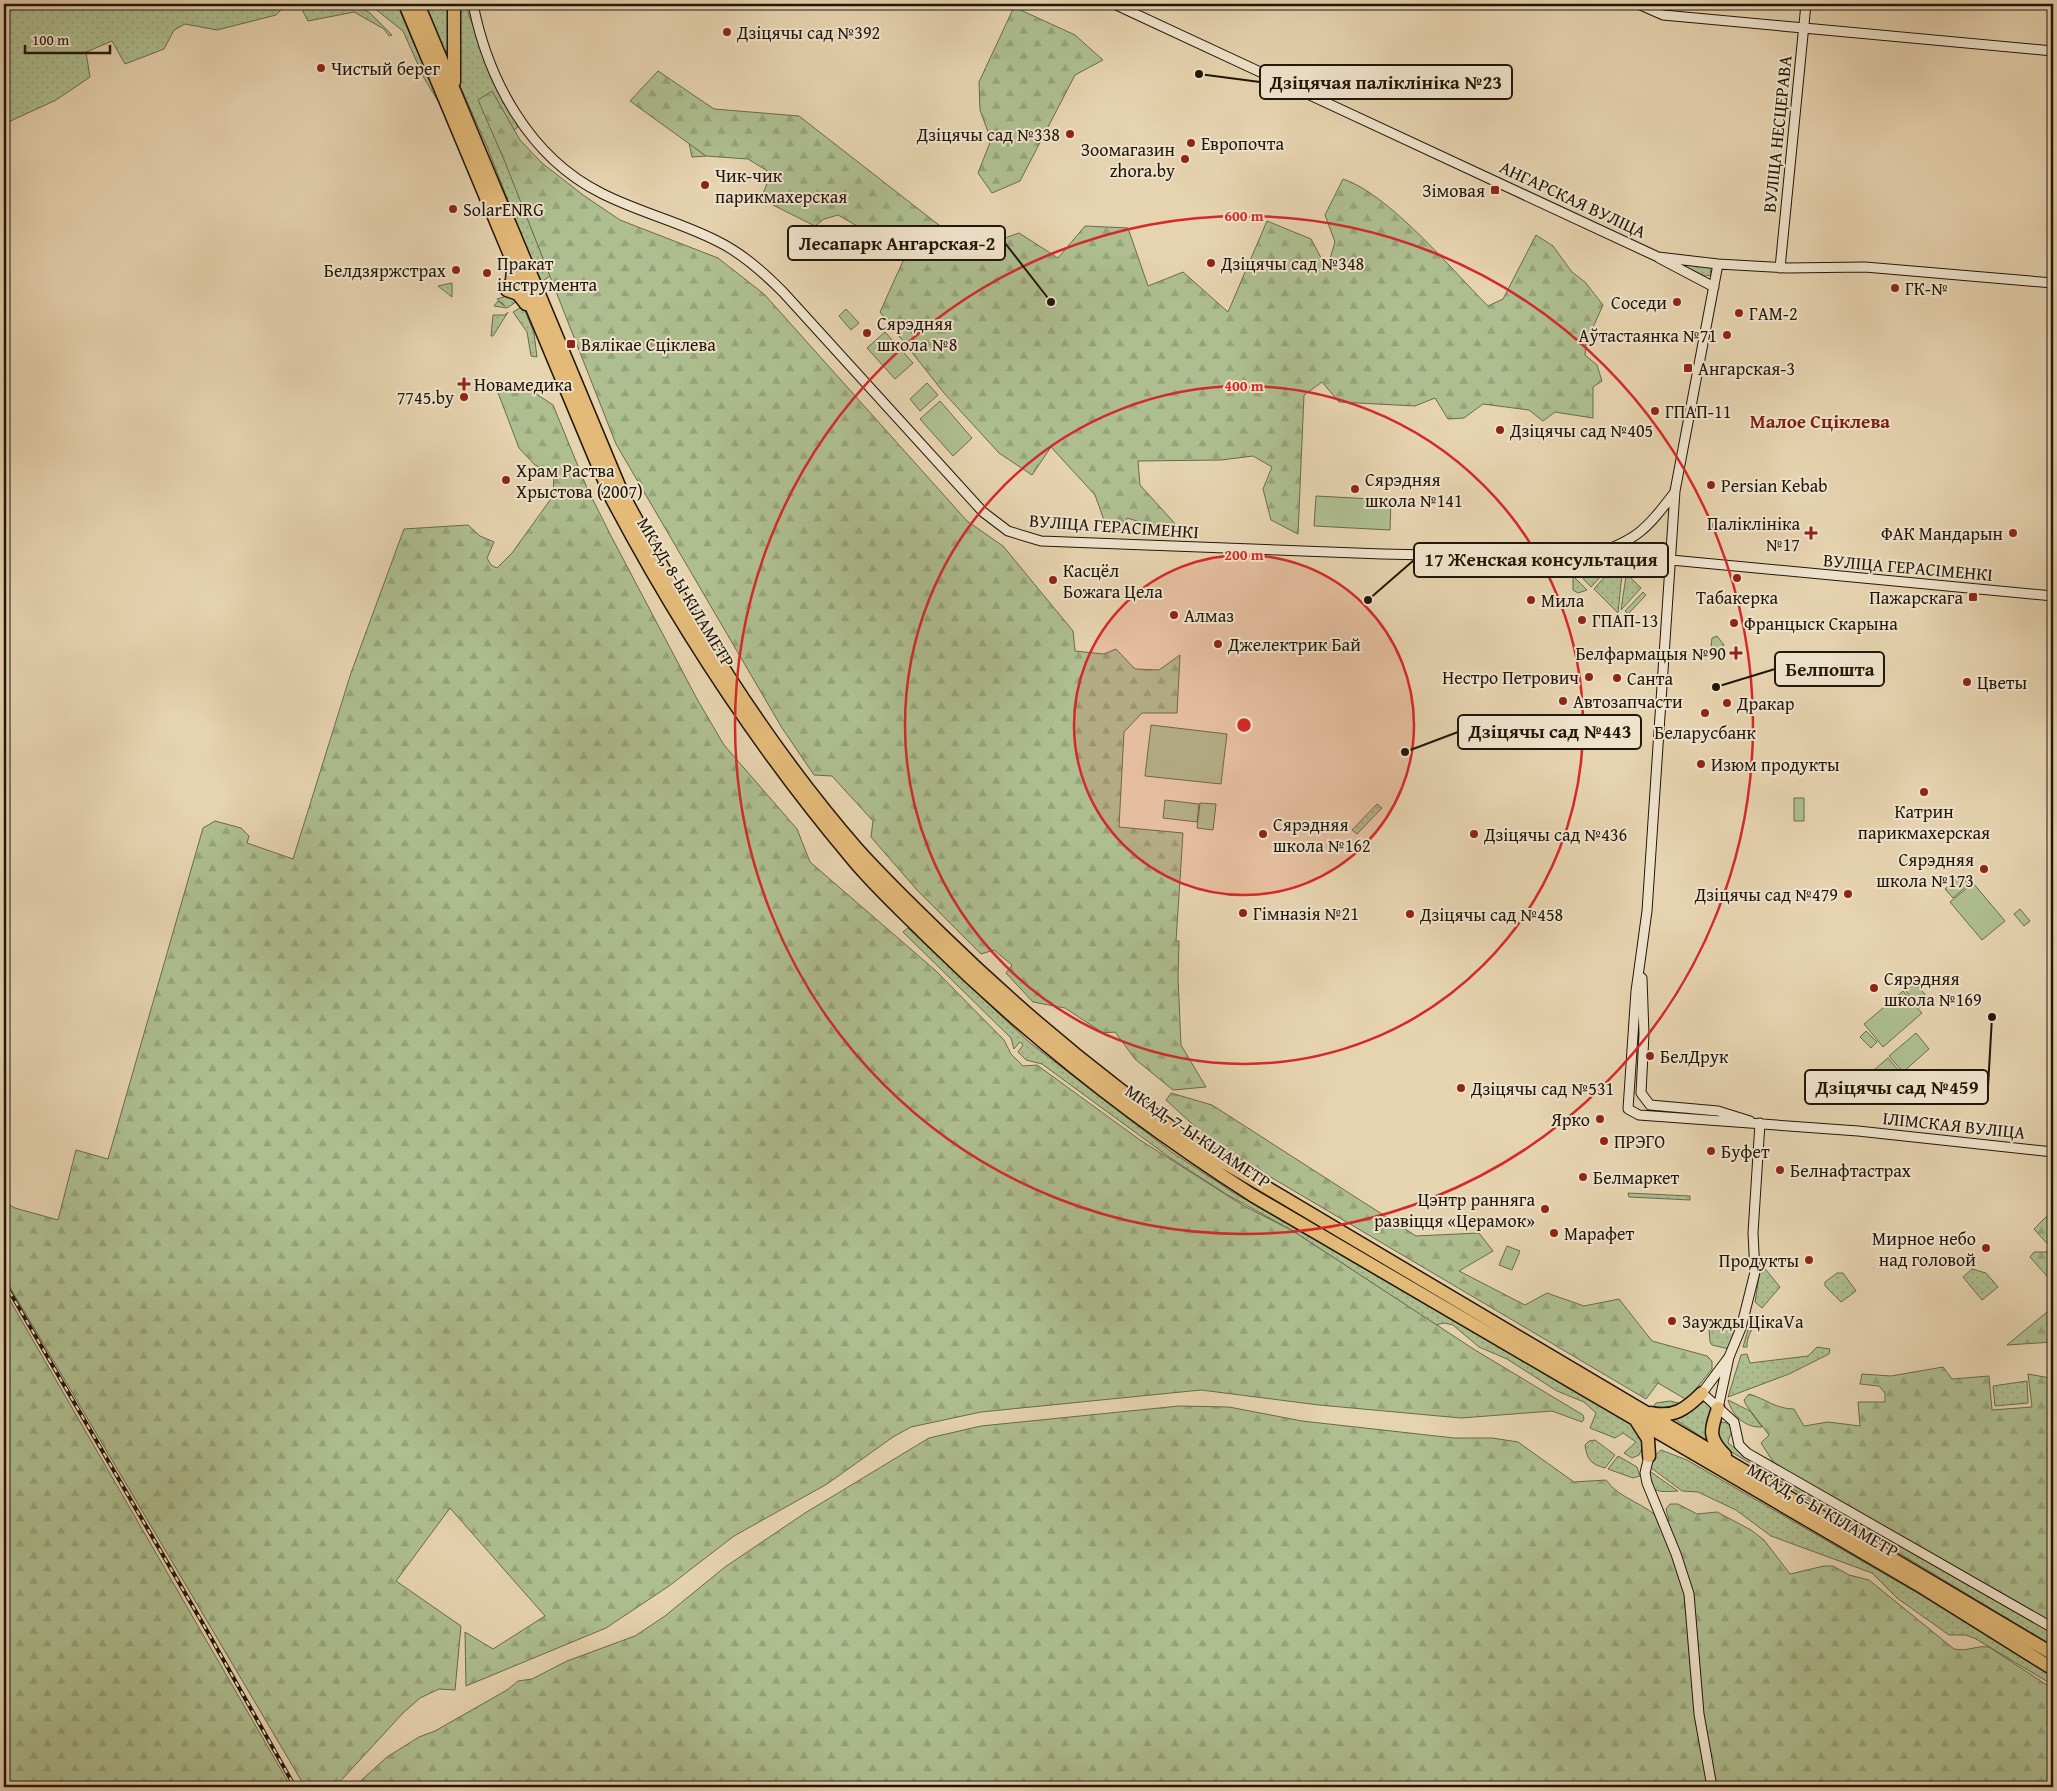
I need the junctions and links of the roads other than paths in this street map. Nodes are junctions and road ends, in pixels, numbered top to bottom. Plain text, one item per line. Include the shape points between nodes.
1 (405, 4) edge
2 (418, 4) edge
3 (454, 4) edge
4 (473, 4) edge
5 (1114, 4) edge
6 (1638, 4) edge
7 (1806, 4) edge
8 (1804, 29) junction
9 (2053, 52) edge
10 (455, 92) junction
11 (474, 152) junction
12 (1658, 257) junction
13 (1718, 264) junction
14 (1780, 268) junction
15 (2053, 283) edge
16 (1714, 287) junction
17 (1675, 491) junction
18 (1586, 558) junction
19 (1671, 560) junction
20 (2053, 596) edge
21 (854, 853) junction
22 (1642, 962) junction
23 (1632, 1031) junction
24 (1644, 1034) junction
25 (1629, 1091) junction
26 (1641, 1093) junction
27 (1703, 1110) junction
28 (1702, 1120) junction
29 (1757, 1123) junction
30 (2053, 1152) edge
31 (1729, 1357) junction
32 (1577, 1378) joint
33 (1702, 1393) junction
34 (1718, 1408) junction
35 (1637, 1413) junction
36 (1681, 1447) junction
37 (1649, 1456) junction
38 (1735, 1466) junction
39 (2053, 1628) edge
40 (2053, 1654) edge
41 (2053, 1669) edge
42 (1712, 1787) edge

1 - 11 highway
2 - 10 highway
3 - 10 highway via 452,58
4 - 18 street, ВУЛІЦА ГЕРАСІМЕНКІ via 487,51 514,114 552,160 600,193 712,239 751,262 783,292 983,512 1008,531 1042,541 1108,545
5 - 12 street, АНГАРСКАЯ ВУЛІЦА
6 - 8 street via 1663,15
7 - 8 street, ВУЛІЦА НЕСЦЕРАВА
8 - 9 street
8 - 14 street, ВУЛІЦА НЕСЦЕРАВА
10 - 11 highway
11 - 21 highway, МКАД, 8-Ы КІЛАМЕТР via 622,493 659,563 709,647
11 - 21 highway, МКАД, 8-Ы КІЛАМЕТР via 512,264 513,277 507,290 522,297 536,323 612,499 649,570 700,655 761,743
12 - 13 street, АНГАРСКАЯ ВУЛІЦА
12 - 16 street
13 - 14 street, АНГАРСКАЯ ВУЛІЦА
13 - 16 street
14 - 15 street, АНГАРСКАЯ ВУЛІЦА via 1865,267
16 - 17 street
17 - 18 street via 1640,534
17 - 19 street
18 - 19 street, ВУЛІЦА ГЕРАСІМЕНКІ
19 - 20 street, ВУЛІЦА ГЕРАСІМЕНКІ
19 - 22 street
21 - 32 highway, МКАД, 7-Ы КІЛАМЕТР via 974,983 1125,1109 1252,1194
22 - 23 street
22 - 24 street
23 - 24 street via 1640,1028
23 - 25 street
24 - 26 street
25 - 26 street via 1634,1098
25 - 28 street, ІЛІМСКАЯ ВУЛІЦА via 1628,1108 1634,1113
26 - 27 street via 1650,1105
27 - 28 street
27 - 29 street via 1737,1115
28 - 29 street, ІЛІМСКАЯ ВУЛІЦА
29 - 30 street, ІЛІМСКАЯ ВУЛІЦА via 1943,1138
29 - 31 street via 1753,1233 1756,1272 1741,1328
31 - 33 street
31 - 34 street
32 - 35 highway, МКАД, 6-Ы КІЛАМЕТР
33 - 34 street
33 - 35 highway via 1678,1413
34 - 38 highway via 1712,1436 1715,1445
34 - 39 street via 1734,1422 1739,1445 1753,1457
35 - 36 highway, МКАД, 6-Ы КІЛАМЕТР
35 - 37 highway via 1648,1438
35 - 38 highway, МКАД, 6-Ы КІЛАМЕТР
36 - 37 highway via 1664,1443
36 - 41 highway, МКАД, 6-Ы КІЛАМЕТР via 1917,1584
37 - 42 street via 1646,1482 1668,1532 1689,1594 1698,1714
38 - 40 highway, МКАД, 6-Ы КІЛАМЕТР

